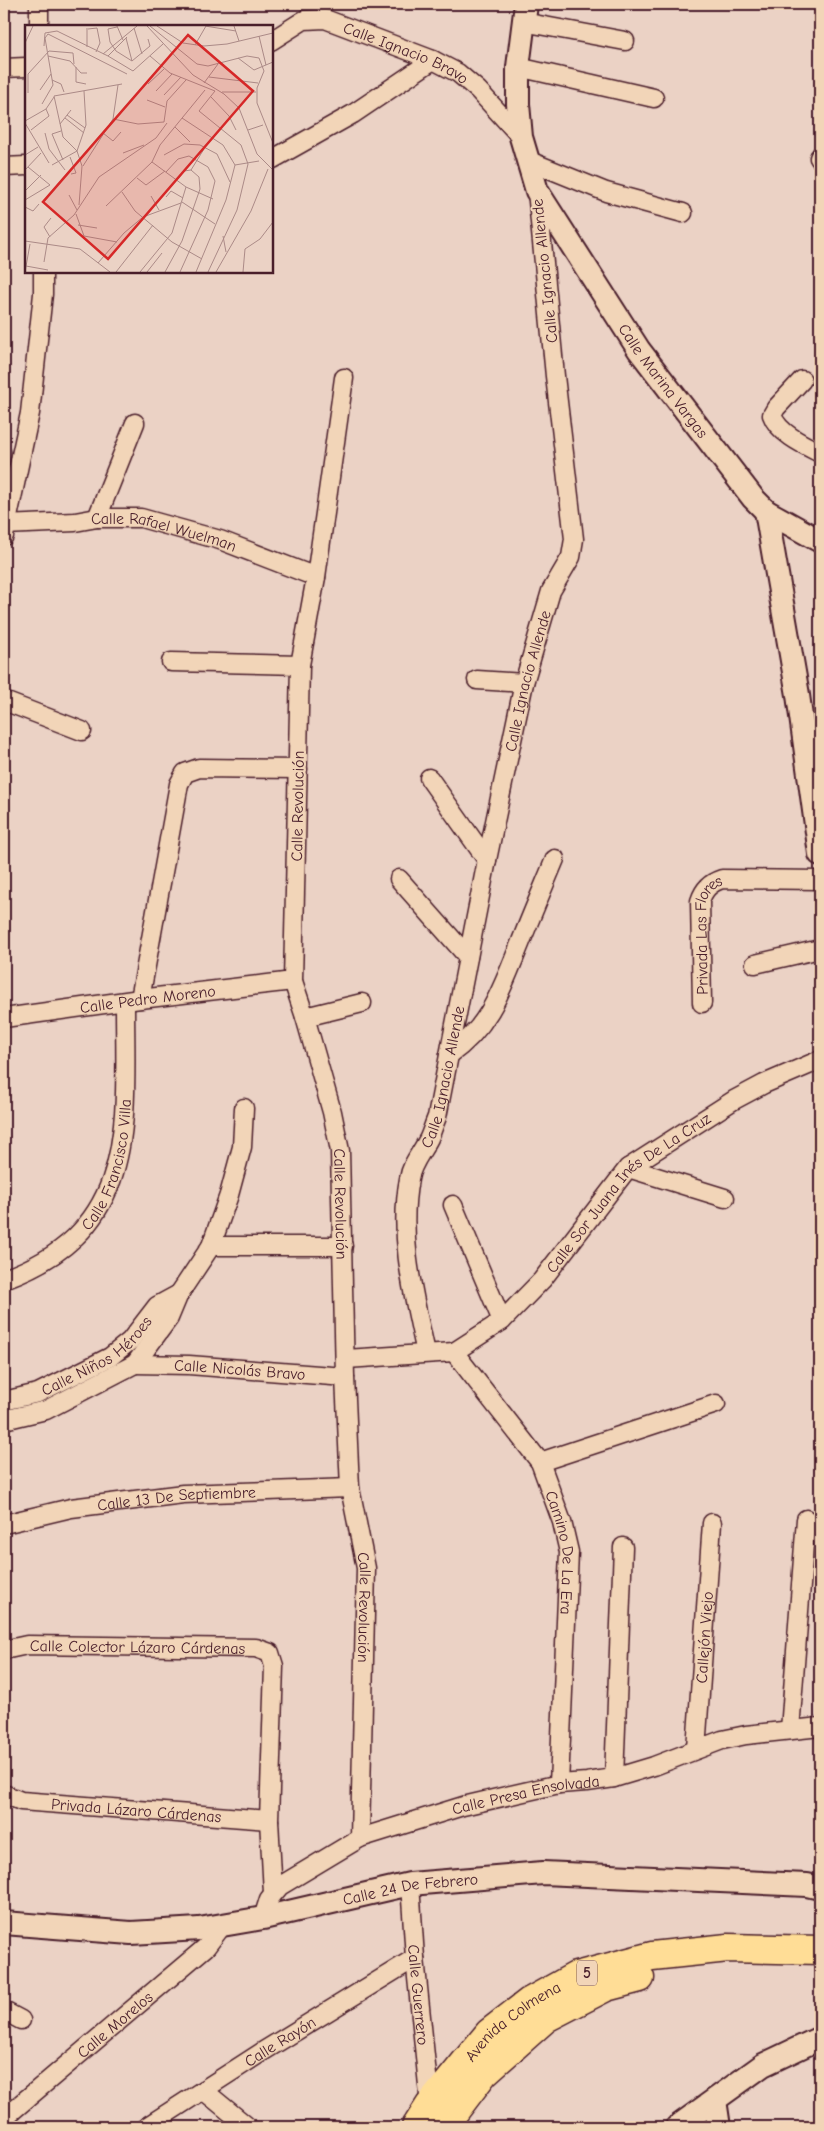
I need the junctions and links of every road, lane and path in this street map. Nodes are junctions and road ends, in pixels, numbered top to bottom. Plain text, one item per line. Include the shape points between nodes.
1 (39, 4) edge
2 (525, 13) edge
3 (39, 25) edge
4 (272, 39) edge
5 (625, 41) dead end
6 (433, 60) junction
7 (25, 67) edge
8 (518, 67) junction
9 (4, 68) edge
10 (654, 98) dead end
11 (521, 137) junction
12 (273, 158) dead end
13 (527, 160) junction
14 (25, 166) edge
15 (4, 167) edge
16 (537, 191) junction
17 (683, 213) dead end
18 (43, 272) edge
19 (344, 378) dead end
20 (802, 380) dead end
21 (135, 422) dead end
22 (820, 453) edge
23 (766, 511) junction
24 (97, 518) junction
25 (5, 529) edge
26 (820, 541) edge
27 (316, 578) junction
28 (171, 662) dead end
29 (300, 665) junction
30 (478, 680) dead end
31 (524, 683) junction
32 (4, 701) edge
33 (82, 731) dead end
34 (298, 769) junction
35 (429, 778) dead end
36 (820, 854) edge
37 (555, 859) dead end
38 (487, 860) junction
39 (399, 880) dead end
40 (820, 880) edge
41 (820, 949) edge
42 (468, 957) junction
43 (755, 964) dead end
44 (293, 981) junction
45 (132, 1000) junction
46 (362, 1003) dead end
47 (702, 1003) dead end
48 (305, 1017) junction
49 (4, 1018) edge
50 (449, 1055) junction
51 (820, 1060) edge
52 (244, 1108) dead end
53 (628, 1168) junction
54 (725, 1198) dead end
55 (453, 1206) dead end
56 (211, 1246) junction
57 (343, 1246) junction
58 (4, 1279) edge
59 (179, 1294) junction
60 (502, 1321) junction
61 (454, 1352) junction
62 (426, 1353) junction
63 (346, 1359) junction
64 (134, 1364) junction
65 (345, 1377) junction
66 (4, 1401) edge
67 (716, 1404) dead end
68 (4, 1420) edge
69 (540, 1462) junction
70 (350, 1488) junction
71 (806, 1519) dead end
72 (712, 1523) dead end
73 (4, 1524) edge
74 (623, 1547) dead end
75 (4, 1650) edge
76 (820, 1727) edge
77 (790, 1730) junction
78 (696, 1750) junction
79 (614, 1778) junction
80 (559, 1784) junction
81 (4, 1794) edge
82 (269, 1820) junction
83 (360, 1838) junction
84 (410, 1884) junction
85 (820, 1888) edge
86 (272, 1893) junction
87 (263, 1918) junction
88 (4, 1923) edge
89 (222, 1926) junction
90 (820, 1950) edge
91 (415, 1958) junction
92 (820, 1968) edge
93 (4, 2011) edge
94 (21, 2020) dead end
95 (818, 2039) edge
96 (203, 2090) junction
97 (714, 2100) junction
98 (4, 2118) edge
99 (430, 2120) edge
100 (146, 2127) edge
101 (248, 2127) edge
102 (678, 2127) edge
103 (719, 2127) edge

1 - 3 street
2 - 5 street
2 - 8 street, Calle Ignacio Allende
4 - 6 street, Calle Ignacio Bravo via 304,20 325,19
6 - 11 street, Calle Ignacio Bravo via 458,73 478,90
6 - 12 street via 353,114
7 - 9 street
8 - 10 street
8 - 11 street, Calle Ignacio Allende
11 - 13 street, Calle Ignacio Allende
13 - 16 street, Calle Ignacio Allende
13 - 17 street via 606,192
14 - 15 street
16 - 23 street, Calle Marina Vargas via 639,350
16 - 31 street, Calle Ignacio Allende via 574,539 571,557 550,591
18 - 25 street via 30,413
19 - 27 street, Calle Revolución
20 - 22 street via 772,415 789,435
21 - 24 street
23 - 26 street, Calle Marina Vargas
23 - 36 street via 798,695
24 - 25 street, Calle Rafael Wuelman
24 - 27 street, Calle Rafael Wuelman via 141,518 220,540
27 - 29 street, Calle Revolución
28 - 29 street
29 - 34 street, Calle Revolución
30 - 31 street
31 - 38 street, Calle Ignacio Allende
32 - 33 street
34 - 44 street, Calle Revolución
34 - 45 street, Calle Francisco Villa via 199,768 185,773 179,784
35 - 38 street
37 - 50 street via 497,1001 475,1033
38 - 42 street, Calle Ignacio Allende
39 - 42 street
40 - 47 street, Privada Las Flores via 722,879 708,886 700,901
41 - 43 street
42 - 50 street, Calle Ignacio Allende
44 - 45 street, Calle Pedro Moreno
44 - 48 street, Calle Revolución
45 - 49 street, Calle Pedro Moreno
45 - 58 street, Calle Francisco Villa via 125,1113 118,1162 108,1190 94,1216 52,1257
46 - 48 street
48 - 57 street, Calle Revolución via 340,1151
50 - 62 street, Calle Ignacio Allende via 437,1117 409,1178 406,1213 408,1262
51 - 53 street, Calle Sor Juana Inés De La Cruz via 734,1100
52 - 56 street, Calle Niños Héroes via 242,1147
53 - 54 street
53 - 60 street, Calle Sor Juana Inés De La Cruz via 542,1280
55 - 60 street
56 - 57 street
56 - 59 street, Calle Niños Héroes
57 - 63 street, Calle Revolución
59 - 64 street, Calle Niños Héroes via 169,1318
59 - 66 street, Calle Niños Héroes via 157,1306 130,1340 110,1357 38,1393
60 - 61 street, Calle Sor Juana Inés De La Cruz
61 - 62 street
61 - 69 street, Camino De La Era
62 - 63 street
63 - 65 street, Calle Revolución
64 - 65 street, Calle Nicolás Bravo
64 - 68 street, Calle Niños Héroes via 46,1410
65 - 70 street, Calle Revolución
67 - 69 street
69 - 80 street, Camino De La Era via 562,1522 569,1552
70 - 73 street, Calle 13 De Septiembre via 183,1494 71,1508
70 - 83 street, Calle Revolución via 366,1568
71 - 77 street
72 - 78 street, Callejón Viejo
74 - 79 street
75 - 82 street, Calle Colector Lázaro Cárdenas via 28,1645 256,1648 270,1653 274,1666
76 - 77 street, Calle Presa Ensolvada
77 - 78 street, Calle Presa Ensolvada via 722,1740
78 - 79 street, Calle Presa Ensolvada
79 - 80 street, Calle Presa Ensolvada
80 - 83 street, Calle Presa Ensolvada via 463,1806
81 - 82 street, Privada Lázaro Cárdenas via 21,1801
82 - 86 street
83 - 86 street, Calle Presa Ensolvada
84 - 85 street, Calle 24 De Febrero via 543,1873
84 - 87 street, Calle 24 De Febrero
84 - 91 street, Calle Guerrero
86 - 87 street
87 - 89 street, Calle 24 De Febrero
88 - 89 street, Calle 24 De Febrero via 131,1932 171,1932
89 - 98 street, Calle Morelos via 206,1947
90 - 99 main road, Avenida Colmena / 5 via 728,1948 652,1956 576,1976 529,2002 489,2033
91 - 96 street, Calle Rayón
91 - 99 street, Calle Guerrero
92 - 99 main road, Avenida Colmena / 5 via 734,1965 662,1971 606,1987 546,2018
93 - 94 street
95 - 97 street via 763,2065
96 - 100 street, Calle Rayón
96 - 101 street
97 - 102 street
97 - 103 street

